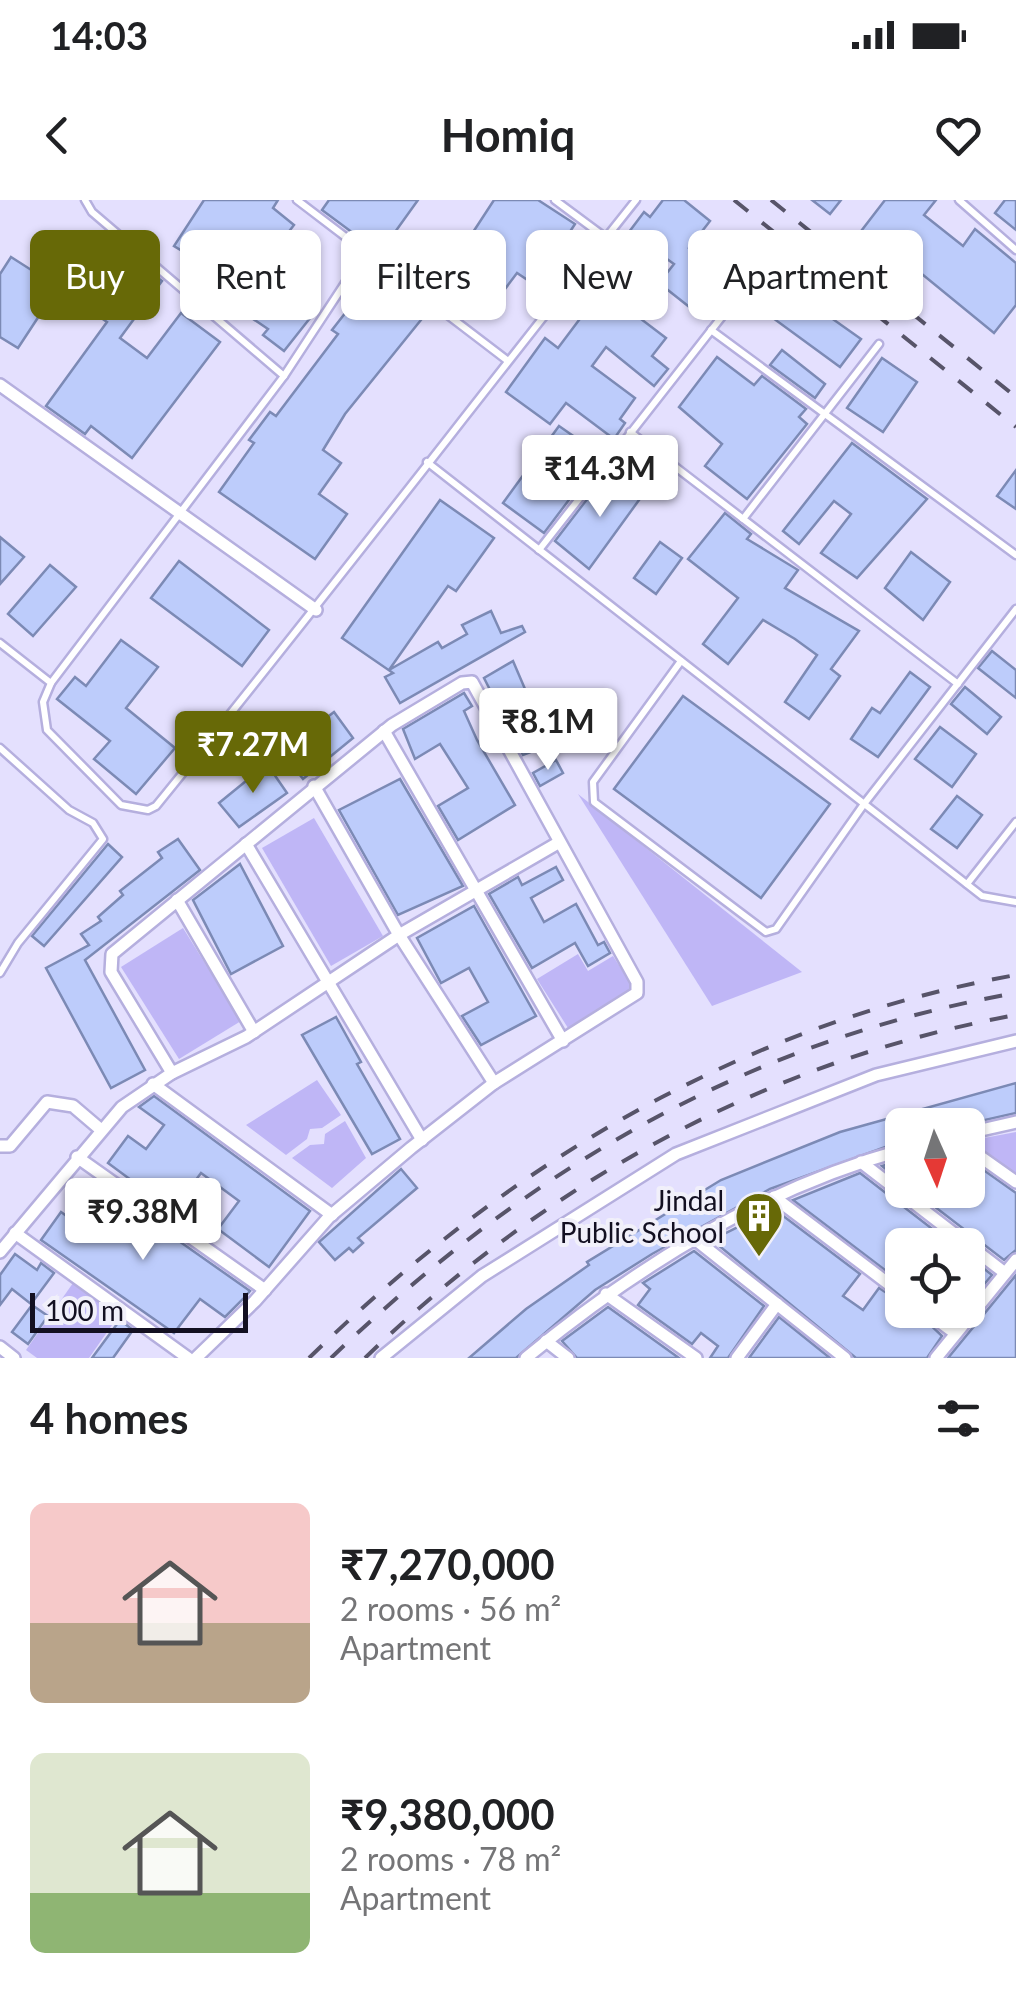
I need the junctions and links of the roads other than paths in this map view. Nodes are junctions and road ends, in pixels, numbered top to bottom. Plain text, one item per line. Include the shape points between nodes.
1 (85, 200) edge
2 (298, 200) edge
3 (555, 200) edge
4 (636, 200) edge
5 (959, 200) edge
6 (595, 230) edge
7 (612, 230) edge
8 (341, 235) edge
9 (1016, 250) edge
10 (341, 289) edge
11 (454, 320) edge
12 (540, 320) edge
13 (719, 320) edge
14 (711, 330) junction
15 (879, 344) dead end
16 (508, 360) junction
17 (284, 376) junction
18 (0, 385) edge
19 (825, 414) junction
20 (630, 432) junction
21 (427, 462) junction
22 (181, 514) junction
23 (744, 519) junction
24 (539, 550) junction
25 (1016, 554) edge
26 (1016, 609) edge
27 (316, 610) junction
28 (0, 644) edge
29 (681, 661) junction
30 (52, 683) junction
31 (958, 684) junction
32 (384, 731) junction
33 (0, 748) edge
34 (314, 786) junction
35 (864, 804) junction
36 (1016, 822) edge
37 (558, 843) junction
38 (246, 844) junction
39 (967, 884) junction
40 (476, 890) junction
41 (177, 900) junction
42 (1016, 902) edge
43 (399, 935) junction
44 (0, 974) edge
45 (328, 984) junction
46 (254, 1032) junction
47 (563, 1041) junction
48 (1016, 1042) edge
49 (172, 1073) junction
50 (494, 1083) junction
51 (153, 1084) junction
52 (1016, 1122) edge
53 (100, 1129) junction
54 (985, 1129) edge
55 (422, 1140) junction
56 (0, 1146) edge
57 (885, 1155) edge
58 (77, 1157) junction
59 (985, 1160) edge
60 (862, 1162) junction
61 (1016, 1182) edge
62 (774, 1197) junction
63 (332, 1215) junction
64 (15, 1232) junction
65 (696, 1240) junction
66 (0, 1252) edge
67 (1016, 1260) edge
68 (1005, 1273) junction
69 (885, 1281) edge
70 (265, 1290) junction
71 (606, 1294) junction
72 (777, 1304) junction
73 (948, 1328) edge
74 (955, 1333) junction
75 (546, 1341) junction
76 (0, 1348) edge
77 (839, 1356) edge
78 (14, 1358) edge
79 (188, 1358) edge
80 (196, 1358) edge
81 (381, 1358) edge
82 (526, 1358) edge
83 (568, 1358) edge
84 (696, 1358) edge
85 (737, 1358) edge
86 (936, 1358) edge

1 - 17 lane
2 - 8 lane
3 - 6 lane
4 - 7 lane
5 - 9 lane
10 - 17 lane
11 - 16 lane
12 - 16 lane
13 - 14 lane
14 - 19 lane
14 - 20 lane
15 - 19 lane
16 - 21 lane
17 - 22 lane
18 - 22 street
19 - 23 lane
19 - 25 lane
20 - 23 lane
20 - 24 lane
21 - 24 lane
21 - 27 lane
22 - 27 street
22 - 30 lane
23 - 31 lane
24 - 29 lane
26 - 31 lane
27 - 30 lane via 148,810 121,805 46,730 43,702
28 - 30 lane
29 - 35 lane
29 - 35 lane via 593,782 594,802 766,932 776,930
31 - 35 lane
32 - 34 street
32 - 37 street via 472,682
32 - 40 street
33 - 44 lane via 68,810 93,823 103,839
34 - 38 street
34 - 43 street
35 - 39 lane
36 - 39 lane
37 - 40 street
37 - 47 street via 637,982 637,993 626,1002
38 - 41 street
38 - 45 street
39 - 42 lane via 998,902
40 - 43 street
40 - 47 street
41 - 46 street
41 - 49 street via 108,962
43 - 45 street
43 - 50 street
45 - 46 street
45 - 55 street
46 - 49 street
47 - 50 street
48 - 81 street via 876,1075 676,1154 482,1276
49 - 51 street
50 - 55 street
51 - 53 street
51 - 63 street
52 - 54 street
53 - 56 street via 73,1106 47,1102 10,1146
53 - 58 street
55 - 63 street
57 - 60 street
58 - 64 street
58 - 70 street
59 - 61 street
60 - 62 street
60 - 68 street
62 - 65 street
62 - 69 street
63 - 70 street
64 - 66 street
64 - 79 street
65 - 71 street
65 - 72 street
67 - 68 street
68 - 74 street
70 - 80 street
71 - 75 street
71 - 84 street
72 - 77 street
72 - 85 street
73 - 74 street
74 - 86 street
75 - 82 street
75 - 83 street
76 - 78 street

